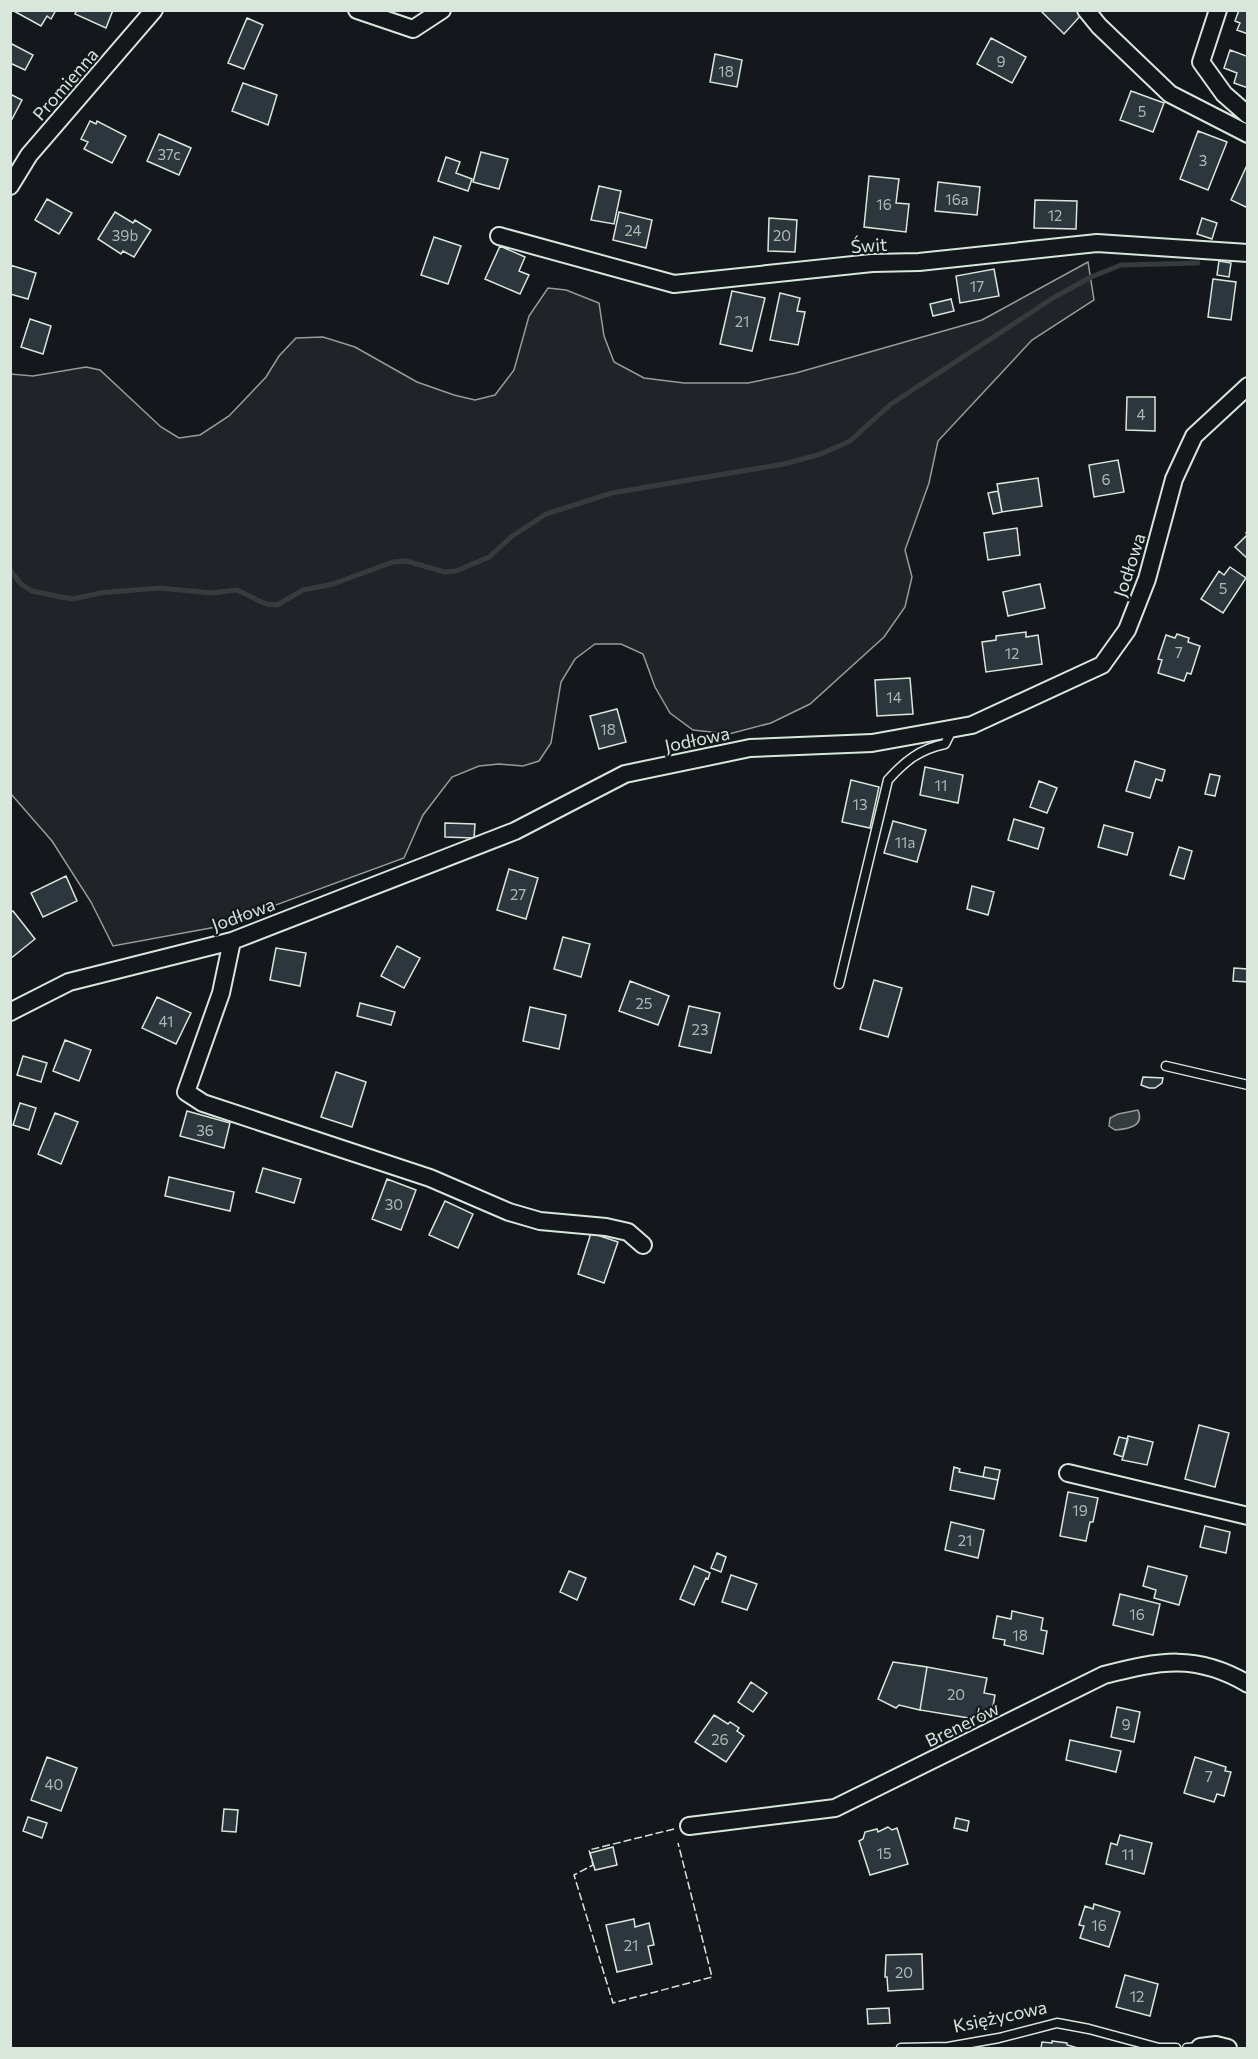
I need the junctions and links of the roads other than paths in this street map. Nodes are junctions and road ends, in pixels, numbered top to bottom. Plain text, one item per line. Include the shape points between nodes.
1 (154, 10) edge
2 (357, 10) edge
3 (442, 10) edge
4 (1086, 10) edge
5 (1218, 10) edge
6 (1248, 115) edge
7 (1248, 134) edge
8 (10, 186) edge
9 (499, 236) dead end
10 (1248, 253) edge
11 (1248, 386) edge
12 (953, 728) junction
13 (232, 941) junction
14 (839, 984) dead end
15 (10, 1012) edge
16 (1166, 1066) dead end
17 (1248, 1085) edge
18 (643, 1245) dead end
19 (1068, 1473) dead end
20 (1248, 1516) edge
21 (1248, 1684) edge
22 (689, 1826) dead end
23 (1194, 2048) edge
24 (901, 2049) edge
25 (1176, 2049) edge
26 (1228, 2049) edge

1 - 8 street, Promienna via 29,155
2 - 3 street via 413,28
4 - 7 street via 1170,94
5 - 6 street via 1201,62 1224,94
9 - 10 street, Świt via 674,284 1097,243
11 - 12 street, Jodłowa via 1194,436 1174,479 1147,579 1127,630 1102,665 972,725
12 - 13 street, Jodłowa via 872,743 750,748 625,774 515,831
12 - 14 lane via 945,744 927,748 903,763 888,780
13 - 15 street, Jodłowa via 69,982
13 - 18 street via 221,993 186,1092 203,1103 430,1178 508,1212 540,1221 628,1232
16 - 17 lane
19 - 20 street
21 - 22 street, Brenerów via 1194,1662 1150,1663 1104,1675 835,1808
23 - 26 street via 1216,2045
24 - 25 lane, Księżycowa via 948,2047 1057,2023

